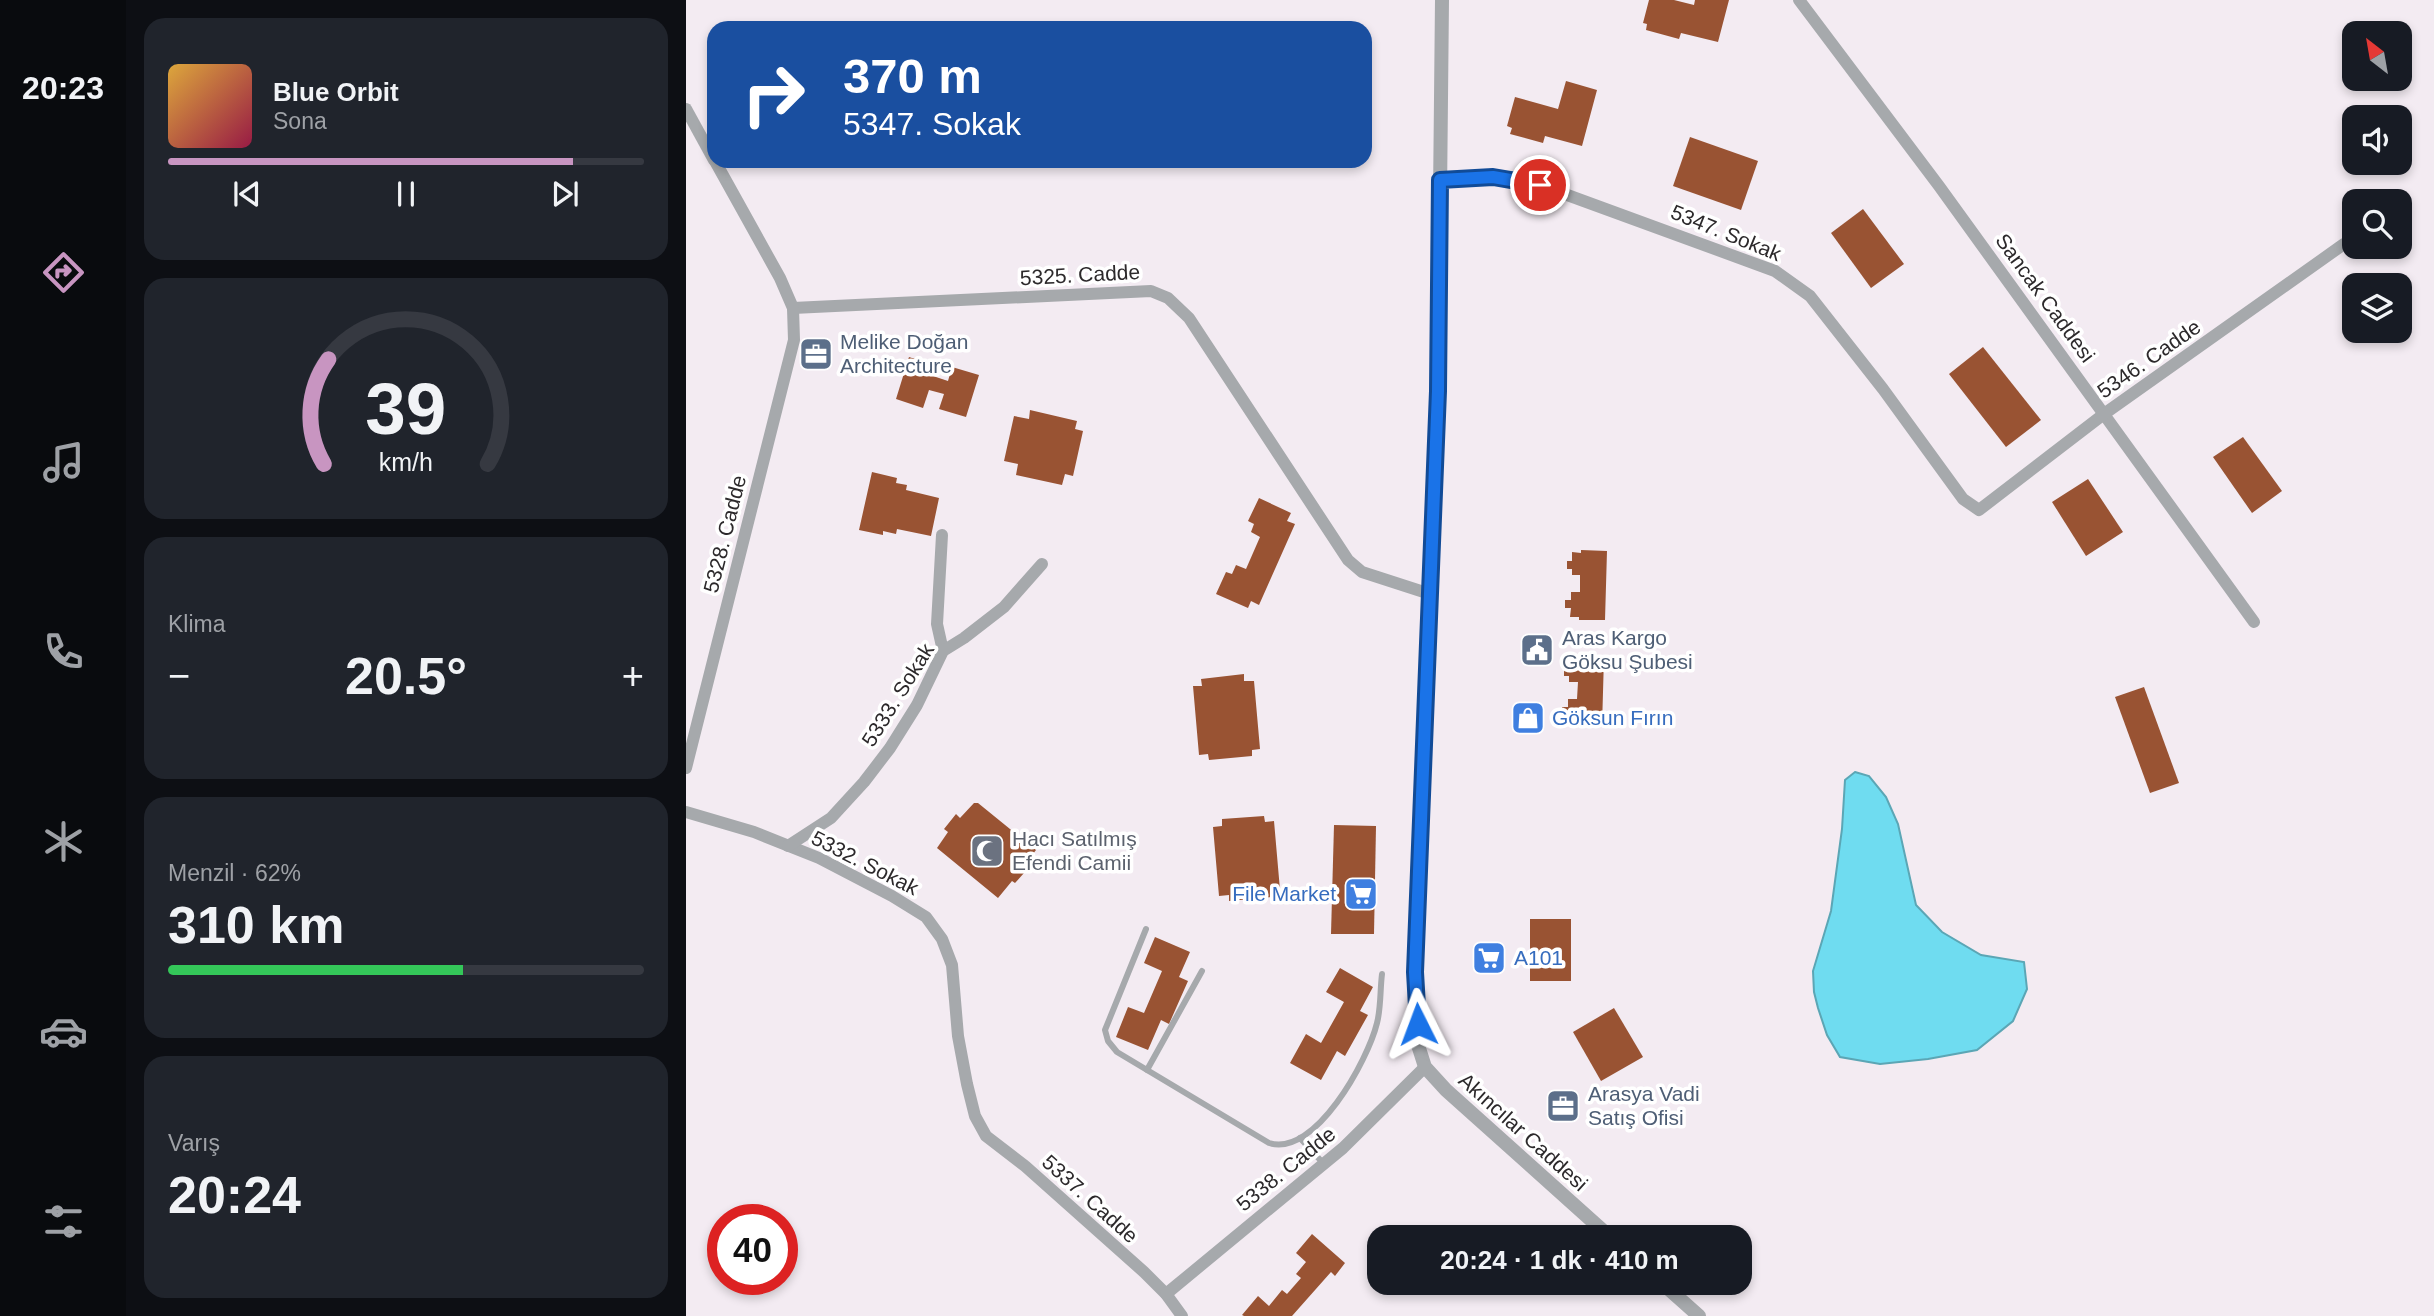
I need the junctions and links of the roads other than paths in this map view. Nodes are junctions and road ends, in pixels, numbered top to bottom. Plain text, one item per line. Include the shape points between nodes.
1 (1442, 0) edge
2 (1799, 0) edge
3 (686, 109) edge
4 (707, 147) edge
5 (718, 168) edge
6 (1440, 180) junction
7 (2342, 245) edge
8 (793, 308) junction
9 (2104, 414) junction
10 (1979, 510) joint
11 (942, 535) dead end
12 (1042, 565) dead end
13 (1430, 594) junction
14 (2254, 622) dead end
15 (943, 651) junction
16 (686, 768) edge
17 (686, 811) edge
18 (788, 846) junction
19 (1146, 929) dead end
20 (1202, 971) dead end
21 (1382, 974) dead end
22 (1424, 1067) junction
23 (1147, 1070) junction
24 (986, 1136) joint
25 (1300, 1138) junction
26 (1324, 1163) junction
27 (1596, 1225) edge
28 (1166, 1294) junction
29 (1675, 1295) edge
30 (1182, 1316) edge
31 (1699, 1316) edge

1 - 6 street
2 - 9 street, Sancak Caddesi
3 - 4 street
5 - 8 street
6 - 10 street, 5347. Sokak via 1493,177 1540,185 1776,271 1810,296 1963,499
6 - 13 street
7 - 9 street, 5346. Cadde
8 - 13 street, 5325. Cadde via 1151,291 1168,298 1189,318 1348,560 1362,572
8 - 16 street, 5328. Cadde via 794,340
9 - 10 street, 5346. Cadde
9 - 14 street, Sancak Caddesi
11 - 15 street via 937,624
12 - 15 street, 5333. Sokak via 1004,607
13 - 22 street via 1415,972 1418,1045
15 - 18 street, 5333. Sokak via 917,705 864,782 831,818
17 - 18 street, 5332. Sokak
18 - 24 street, 5332. Sokak via 892,896 926,917 942,939 952,965 967,1084
19 - 23 lane via 1105,1030 1117,1052
20 - 23 lane
21 - 25 lane via 1377,1024 1353,1079
22 - 26 street, 5338. Cadde
22 - 27 street, Akıncılar Caddesi
23 - 25 lane via 1269,1143 1278,1146
24 - 28 street, 5337. Cadde
25 - 26 lane
26 - 28 street, 5338. Cadde
28 - 30 street
29 - 31 street

